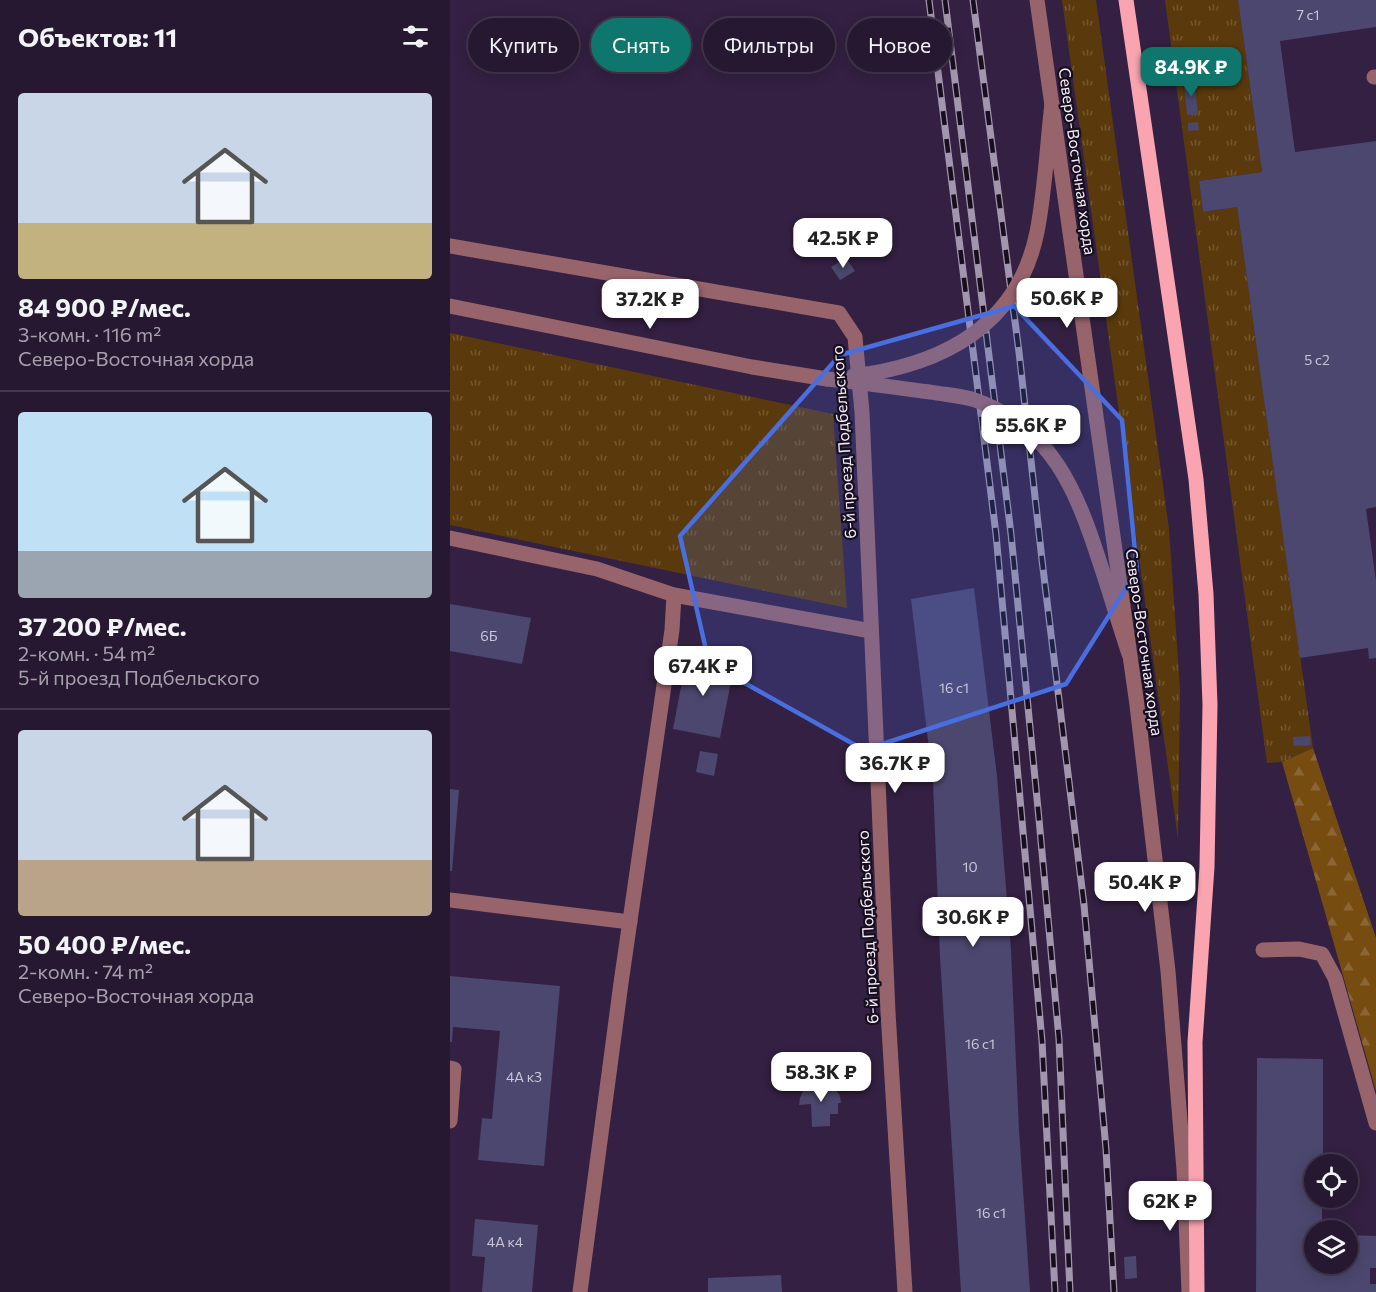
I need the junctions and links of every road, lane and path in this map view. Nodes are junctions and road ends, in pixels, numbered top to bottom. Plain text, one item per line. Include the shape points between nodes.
1 (1037, 0) edge
2 (1126, 0) edge
3 (1052, 104) junction
4 (450, 246) edge
5 (450, 306) edge
6 (827, 379) junction
7 (450, 538) edge
8 (674, 595) junction
9 (871, 631) junction
10 (1129, 654) junction
11 (450, 900) edge
12 (630, 922) junction
13 (1263, 950) dead end
14 (450, 1068) edge
15 (450, 1121) edge
16 (1376, 1123) edge
17 (580, 1292) edge
18 (905, 1292) edge
19 (1189, 1292) edge
20 (1197, 1292) edge

1 - 3 street, Северо-Восточная хорда
2 - 20 main road via 1194,468 1206,594 1210,717 1207,867 1195,1042
3 - 6 street, bridge via 1031,254 997,313 966,340 932,358 871,374
3 - 10 street, Северо-Восточная хорда, bridge
4 - 9 street, 6-й проезд Подбельского via 838,313 855,337
5 - 6 street
6 - 10 street, bridge via 960,396 994,409 1032,433 1074,491
7 - 8 street via 597,569
8 - 9 street
8 - 12 street
9 - 18 street, 6-й проезд Подбельского
10 - 19 street, Северо-Восточная хорда via 1168,971
11 - 12 street
12 - 17 street
13 - 16 street via 1299,949 1322,954 1335,978
14 - 15 street via 454,1069

